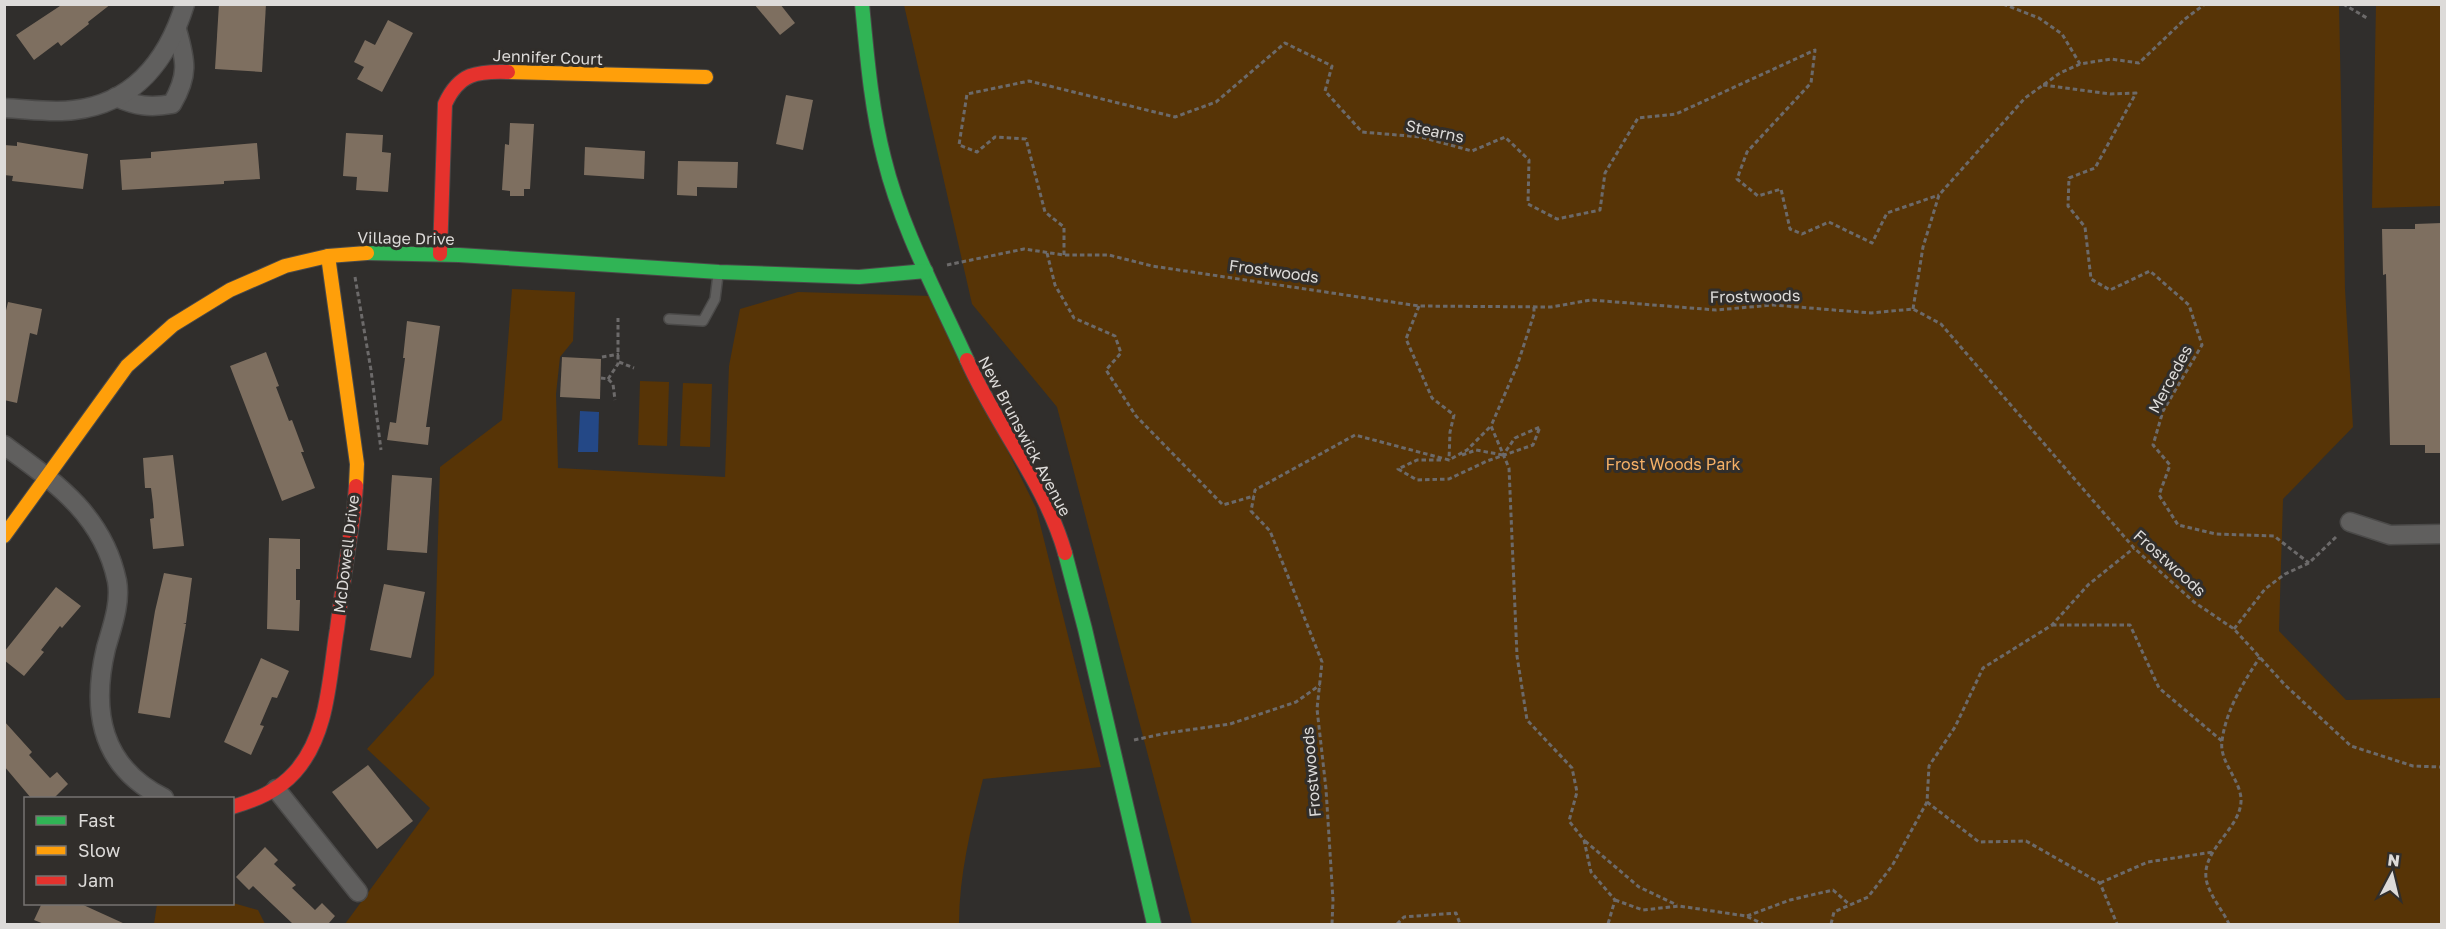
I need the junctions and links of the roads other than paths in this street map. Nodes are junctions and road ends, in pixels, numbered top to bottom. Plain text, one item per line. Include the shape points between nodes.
1 (185, 4) edge
2 (862, 4) edge
3 (177, 30) junction
4 (706, 77) dead end
5 (116, 98) junction
6 (4, 108) edge
7 (440, 254) junction
8 (328, 256) junction
9 (926, 271) junction
10 (719, 272) junction
11 (669, 319) dead end
12 (4, 445) edge
13 (47, 477) junction
14 (2350, 522) road end
15 (2442, 534) edge
16 (4, 536) edge
17 (276, 789) junction
18 (162, 797) edge
19 (234, 806) edge
20 (358, 892) dead end
21 (1154, 924) edge

1 - 3 street
2 - 9 street, New Brunswick Avenue via 871,97 884,159 903,219
3 - 5 street via 149,74
3 - 5 street via 186,61 183,86 172,104 151,108
4 - 7 street, Jennifer Court via 485,71 460,81 445,104
5 - 6 street via 77,110
7 - 8 street, Village Drive via 383,252
7 - 10 street, Village Drive
8 - 13 street, Village Drive via 259,276 173,326 127,366
8 - 17 street, McDowell Drive via 357,464 354,511 320,730 304,762
9 - 10 street, Village Drive via 858,277
9 - 21 street, New Brunswick Avenue via 977,383 1051,514 1064,550
10 - 11 lane via 715,299 703,321
12 - 13 street
13 - 16 street, Village Drive
13 - 18 street via 88,515 104,541 118,600 100,672 101,719 108,742 128,772
14 - 15 street via 2390,535
17 - 19 street, McDowell Drive
17 - 20 street

